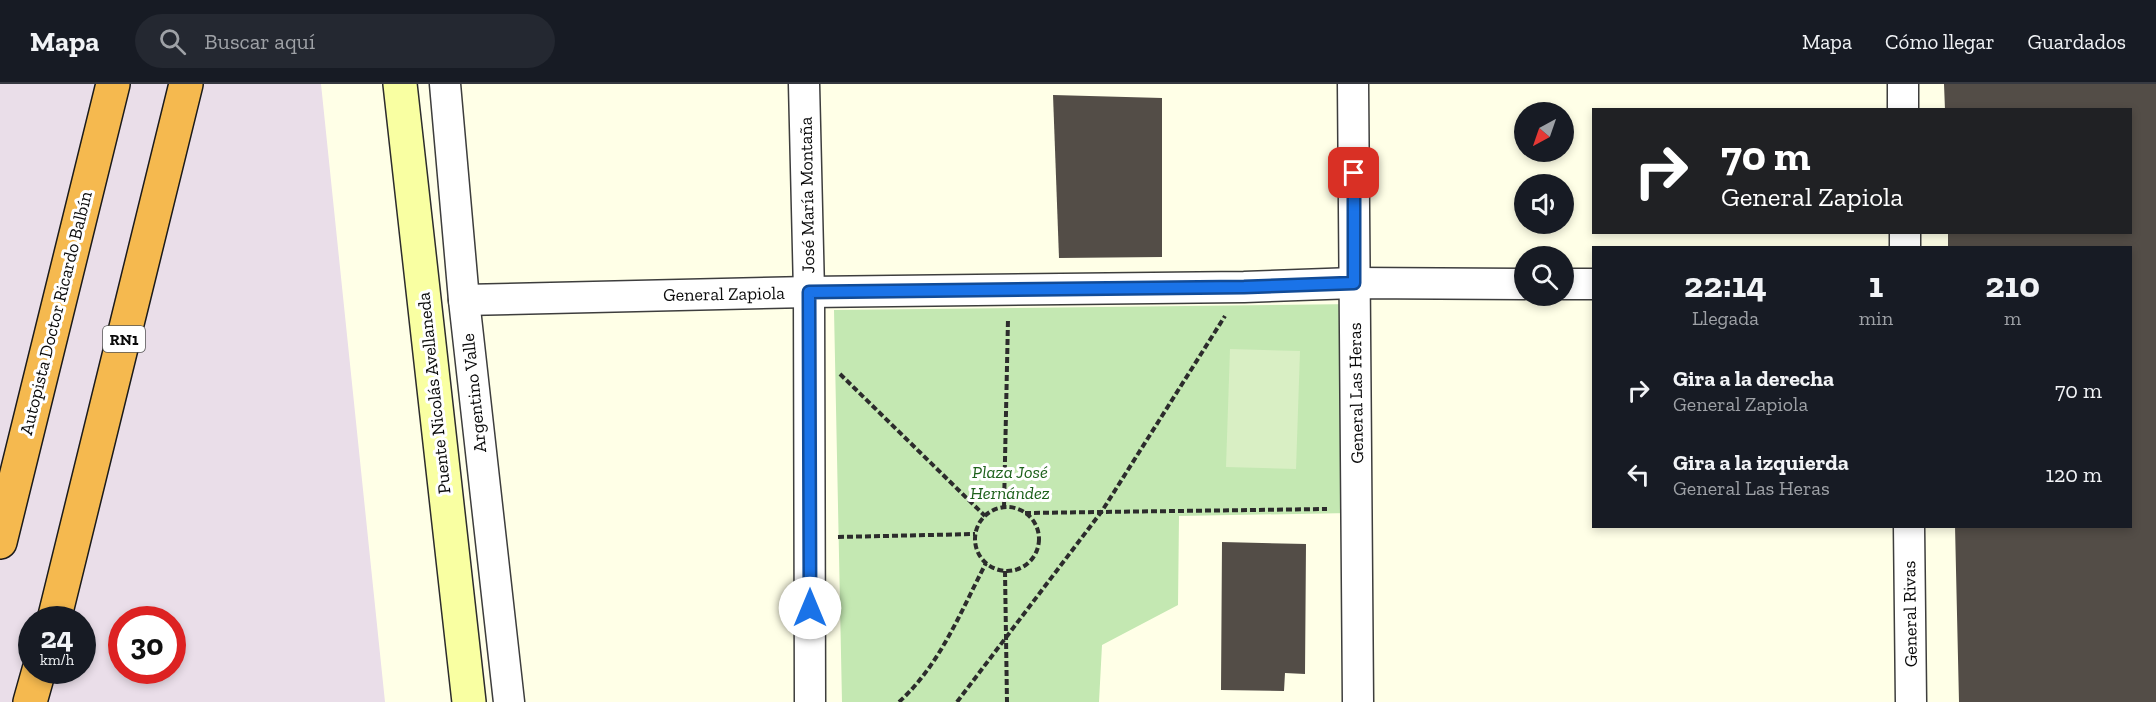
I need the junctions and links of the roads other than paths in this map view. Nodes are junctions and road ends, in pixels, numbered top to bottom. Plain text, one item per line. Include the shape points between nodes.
1 (113, 84) edge
2 (186, 84) edge
3 (400, 84) edge
4 (445, 84) edge
5 (804, 84) edge
6 (1353, 84) edge
7 (1903, 84) edge
8 (1904, 108) edge
9 (1354, 283) junction
10 (1514, 284) edge
11 (1574, 284) edge
12 (1592, 284) edge
13 (809, 292) junction
14 (464, 300) junction
15 (1909, 528) edge
16 (0, 542) edge
17 (57, 606) edge
18 (35, 684) edge
19 (30, 702) edge
20 (469, 702) edge
21 (509, 702) edge
22 (810, 702) edge
23 (1358, 702) edge
24 (1911, 702) edge

1 - 16 highway, Autopista Doctor Ricardo Balbín
2 - 17 highway, RN1
3 - 20 main road, Puente Nicolás Avellaneda
4 - 14 street, Argentino Valle
5 - 13 street, José María Montaña
6 - 9 street, General Las Heras
7 - 8 street
9 - 10 street, General Zapiola
9 - 13 street, General Zapiola
9 - 23 street, General Las Heras
11 - 12 street
13 - 14 street, General Zapiola
13 - 22 street, José María Montaña
14 - 21 street, Argentino Valle
15 - 24 street, General Rivas
18 - 19 highway

